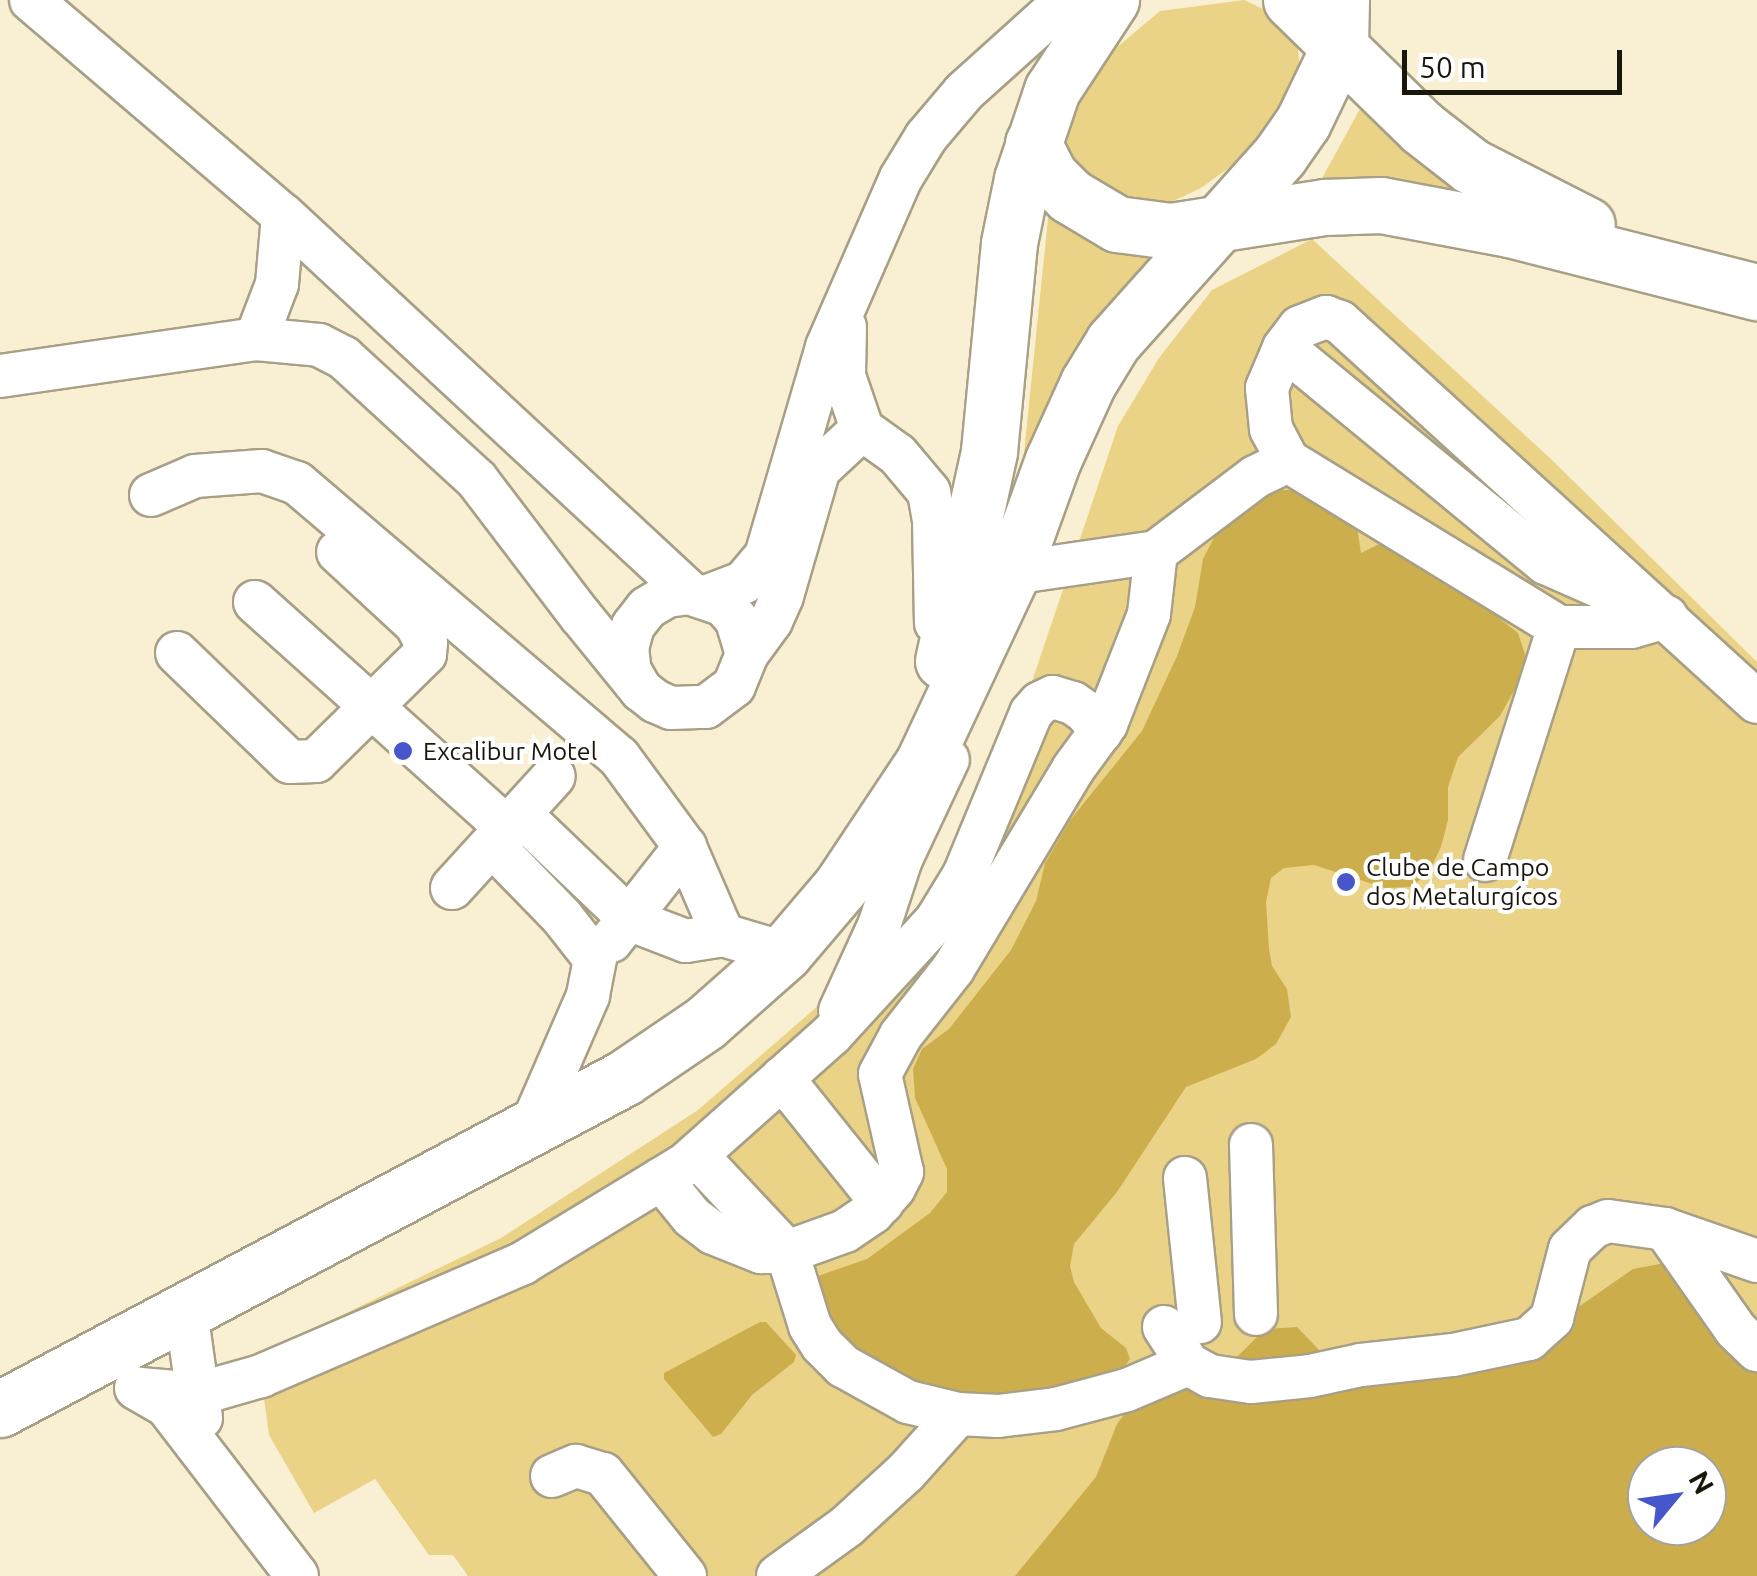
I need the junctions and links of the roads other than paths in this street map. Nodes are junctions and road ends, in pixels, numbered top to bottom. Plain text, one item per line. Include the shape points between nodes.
1 (31, 0) edge
2 (1291, 0) edge
3 (1101, 5) edge
4 (1340, 23) edge
5 (1033, 143) junction
6 (282, 215) junction
7 (1220, 222) junction
8 (1685, 271) junction
9 (1757, 292) edge
10 (847, 296) junction
11 (256, 338) junction
12 (1284, 348) junction
13 (0, 376) edge
14 (862, 429) junction
15 (1288, 461) junction
16 (151, 495) dead end
17 (301, 518) dead end
18 (1156, 552) junction
19 (1012, 573) junction
20 (699, 595) junction
21 (255, 602) dead end
22 (1654, 606) junction
23 (1559, 627) junction
24 (976, 650) junction
25 (177, 653) dead end
26 (748, 654) junction
27 (936, 688) junction
28 (641, 690) junction
29 (1757, 702) edge
30 (370, 707) junction
31 (1101, 732) junction
32 (554, 776) dead end
33 (508, 830) junction
34 (874, 836) junction
35 (685, 847) junction
36 (1485, 860) dead end
37 (452, 888) dead end
38 (631, 920) junction
39 (722, 936) junction
40 (784, 953) junction
41 (595, 959) junction
42 (831, 1034) junction
43 (782, 1078) junction
44 (528, 1132) junction
45 (1252, 1145) dead end
46 (696, 1155) junction
47 (1185, 1178) dead end
48 (661, 1179) junction
49 (882, 1202) junction
50 (1666, 1229) junction
51 (787, 1252) junction
52 (1757, 1261) edge
53 (186, 1311) junction
54 (1256, 1314) dead end
55 (1757, 1350) edge
56 (1188, 1364) junction
57 (140, 1389) junction
58 (198, 1394) junction
59 (0, 1410) edge
60 (958, 1414) junction
61 (206, 1458) junction
62 (552, 1476) dead end
63 (297, 1576) edge
64 (685, 1576) edge
65 (778, 1576) edge

1 - 6 street
2 - 4 main road
3 - 5 main road via 1052,90
3 - 10 street via 964,92 901,178
4 - 7 main road via 1303,122
4 - 8 main road via 1420,128 1471,166
5 - 7 main road via 1070,196 1116,224 1171,230
5 - 27 main road via 1009,243 989,451
6 - 11 street via 278,284
6 - 20 street
7 - 8 main road via 1381,205
7 - 19 main road via 1138,309 1088,383
8 - 9 main road
10 - 14 street via 844,376
10 - 20 street via 811,392 766,556 744,582
11 - 13 street
11 - 28 street via 319,345 369,380 498,502
12 - 15 street via 1266,408
12 - 22 street via 1546,563
12 - 22 street via 1314,318 1340,322
14 - 26 street via 818,469 782,596
14 - 27 street via 929,492
15 - 18 street via 1255,477
15 - 23 street
16 - 35 street via 195,476 262,471 297,483 619,757
17 - 30 street via 416,624 426,643 425,654
18 - 19 street
18 - 31 street via 1149,614
19 - 24 main road
20 - 26 street via 736,619
20 - 28 street via 666,596 633,626 627,648
21 - 30 street
22 - 23 street via 1632,627
22 - 29 street
23 - 36 street
24 - 34 main road via 923,763
24 - 42 street via 966,714
25 - 30 street via 290,762 316,761
26 - 28 street via 734,686 706,706 671,708
27 - 34 main road
30 - 33 street
31 - 42 street via 1086,712 1053,698 1031,713 964,875 936,920
31 - 49 street via 880,1074 902,1172
32 - 33 street
33 - 37 street
33 - 38 street
33 - 41 street
34 - 40 main road
35 - 38 street
35 - 39 street
38 - 39 street via 686,941
38 - 41 street
39 - 40 street
40 - 44 main road via 704,1023
41 - 44 street via 588,996
42 - 43 street
43 - 46 street
43 - 49 street
44 - 53 main road
45 - 54 street
46 - 48 street
46 - 51 street
47 - 56 street via 1182,1325
48 - 51 street via 713,1233 761,1252
48 - 58 street via 523,1263 262,1376
49 - 51 street via 845,1231
50 - 52 street
50 - 55 street
50 - 56 street via 1623,1220 1593,1227 1570,1249 1548,1325 1511,1345 1252,1382 1221,1379
51 - 60 street via 810,1326 842,1366 908,1402
53 - 58 street
53 - 59 main road
56 - 60 street via 1056,1409
57 - 58 street
57 - 59 street via 104,1383
57 - 61 street via 166,1405
58 - 61 street
60 - 65 street via 847,1526
61 - 63 street
62 - 64 street via 576,1466 603,1474

